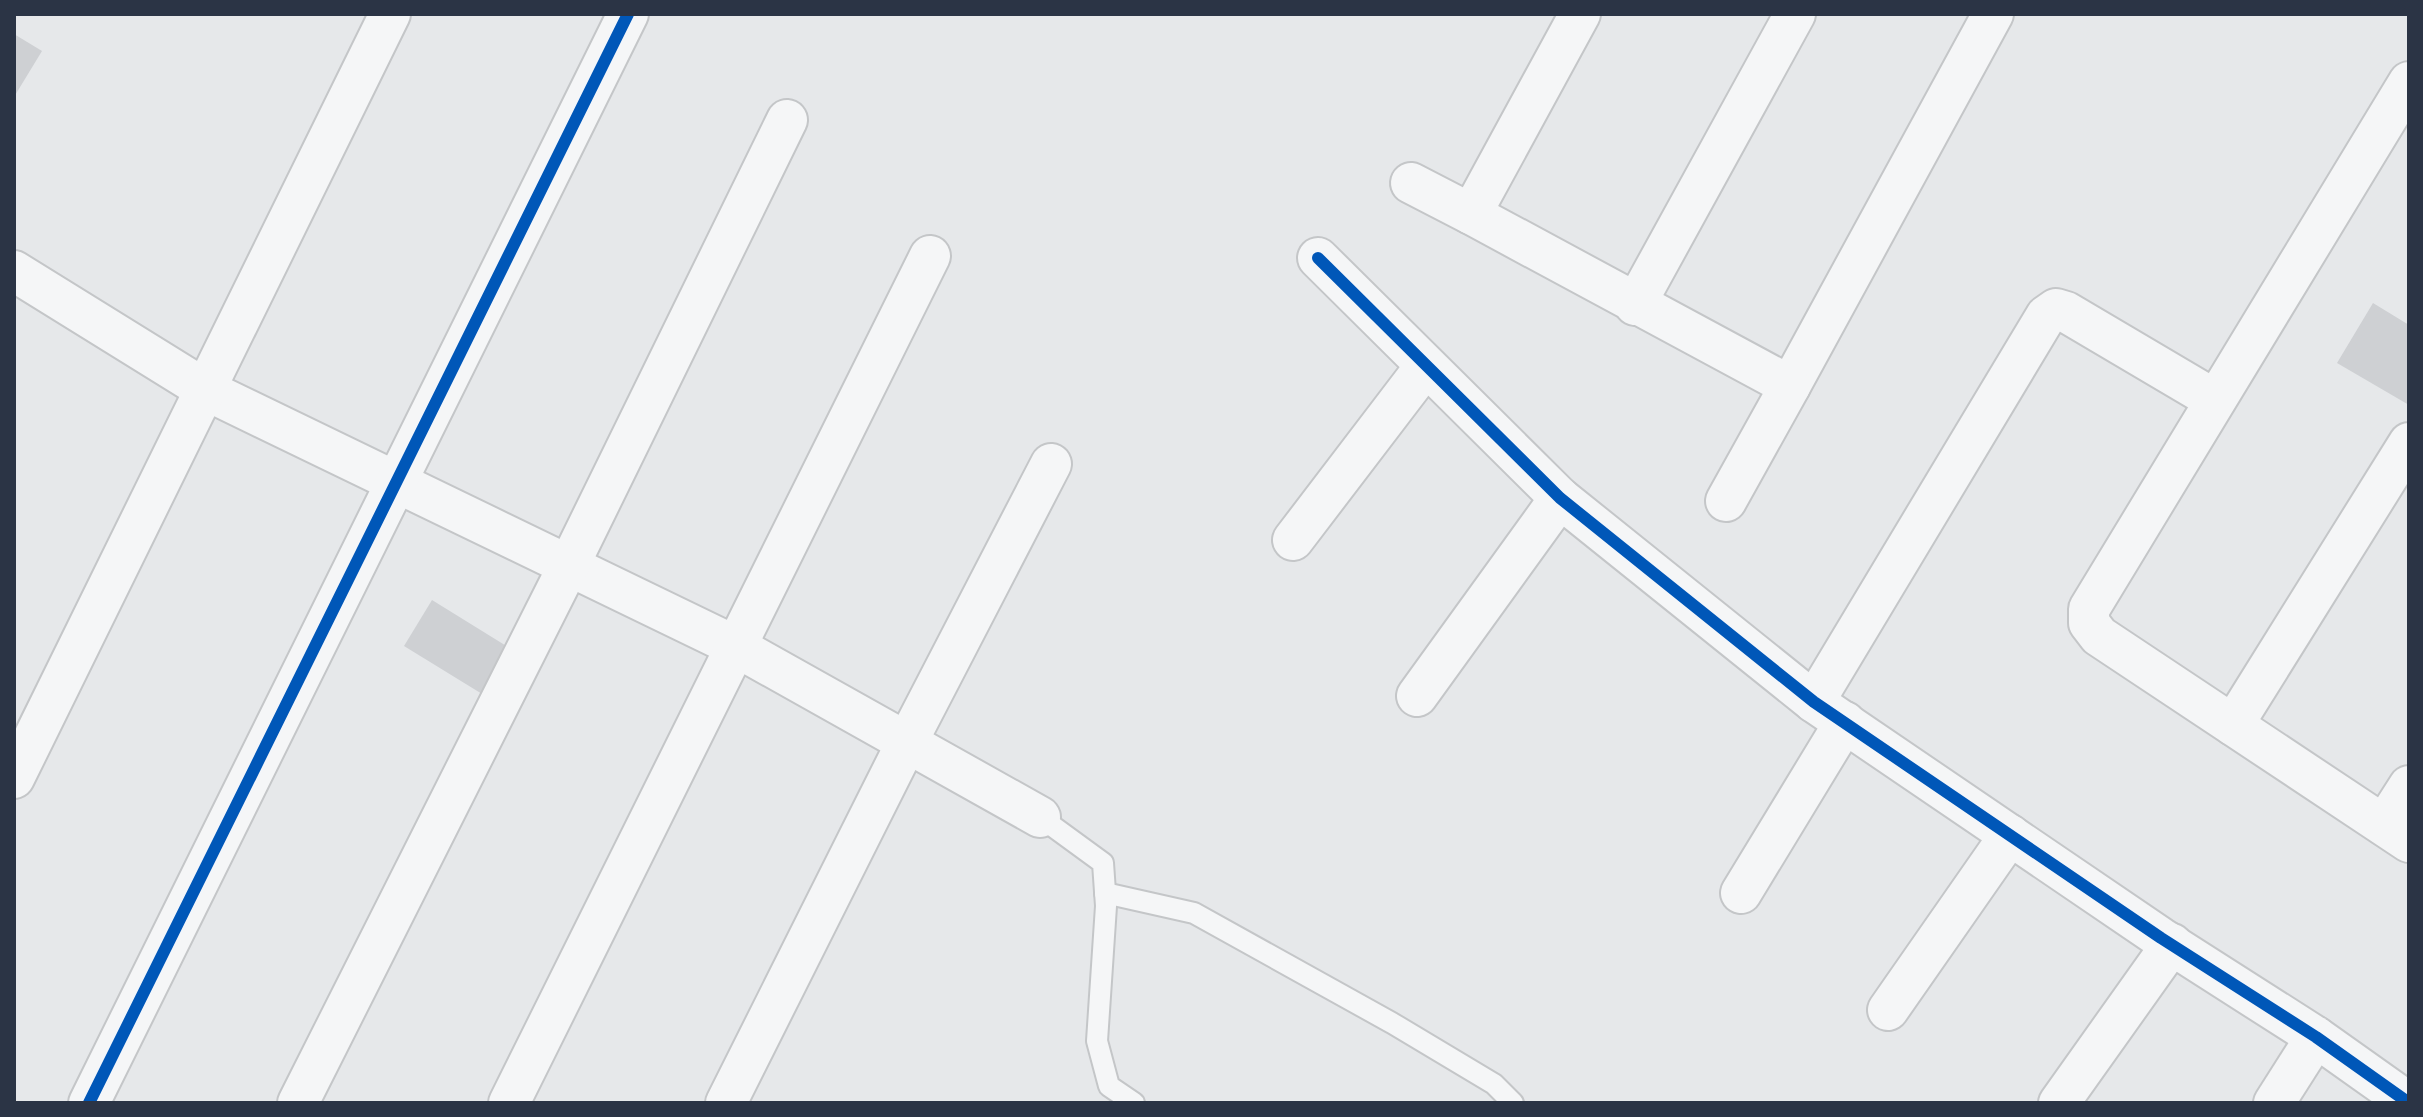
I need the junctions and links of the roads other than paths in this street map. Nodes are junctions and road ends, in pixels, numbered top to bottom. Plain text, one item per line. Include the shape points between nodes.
1 (390, 14) edge
2 (628, 14) edge
3 (1580, 14) edge
4 (1795, 14) edge
5 (1993, 14) edge
6 (2409, 82) edge
7 (787, 120) dead end
8 (1411, 183) dead end
9 (1471, 214) junction
10 (930, 256) dead end
11 (1318, 258) dead end
12 (14, 271) edge
13 (1635, 305) junction
14 (1425, 367) junction
15 (1790, 386) junction
16 (206, 390) junction
17 (2215, 400) junction
18 (2409, 443) edge
19 (1051, 464) dead end
20 (397, 482) junction
21 (1560, 498) junction
22 (1726, 501) dead end
23 (1293, 540) dead end
24 (569, 565) junction
25 (735, 646) junction
26 (1417, 696) dead end
27 (1829, 712) junction
28 (2233, 725) junction
29 (907, 742) junction
30 (14, 778) edge
31 (2409, 786) edge
32 (1040, 817) joint
33 (2397, 833) edge
34 (2010, 835) junction
35 (1105, 893) junction
36 (1741, 893) dead end
37 (2172, 944) junction
38 (1888, 1010) dead end
39 (2316, 1037) junction
40 (89, 1103) edge
41 (298, 1103) edge
42 (509, 1103) edge
43 (726, 1103) edge
44 (1134, 1103) edge
45 (1513, 1103) edge
46 (2059, 1103) edge
47 (2274, 1103) edge
48 (2409, 1103) edge

1 - 16 street
2 - 20 street
3 - 9 street
4 - 13 street
5 - 15 street
6 - 17 street
7 - 24 street
8 - 9 street
9 - 13 street
10 - 25 street
11 - 14 street
12 - 16 street
13 - 15 street
14 - 21 street
14 - 23 street
15 - 22 street
16 - 20 street
16 - 30 street
17 - 27 street via 2066,312 2056,309 2046,316
17 - 28 street via 2089,609 2089,623 2099,636
18 - 28 street
19 - 29 street
20 - 24 street
20 - 40 street
21 - 26 street
21 - 27 street
24 - 25 street
24 - 41 street
25 - 29 street
25 - 42 street
27 - 34 street
27 - 36 street
28 - 33 street
29 - 32 street
29 - 43 street
31 - 33 street
32 - 35 lane via 1103,863
34 - 37 street
34 - 38 street
35 - 44 lane via 1097,1041 1109,1086
35 - 45 lane via 1194,913 1405,1030 1494,1084
37 - 39 street
37 - 46 street
39 - 47 street
39 - 48 street

